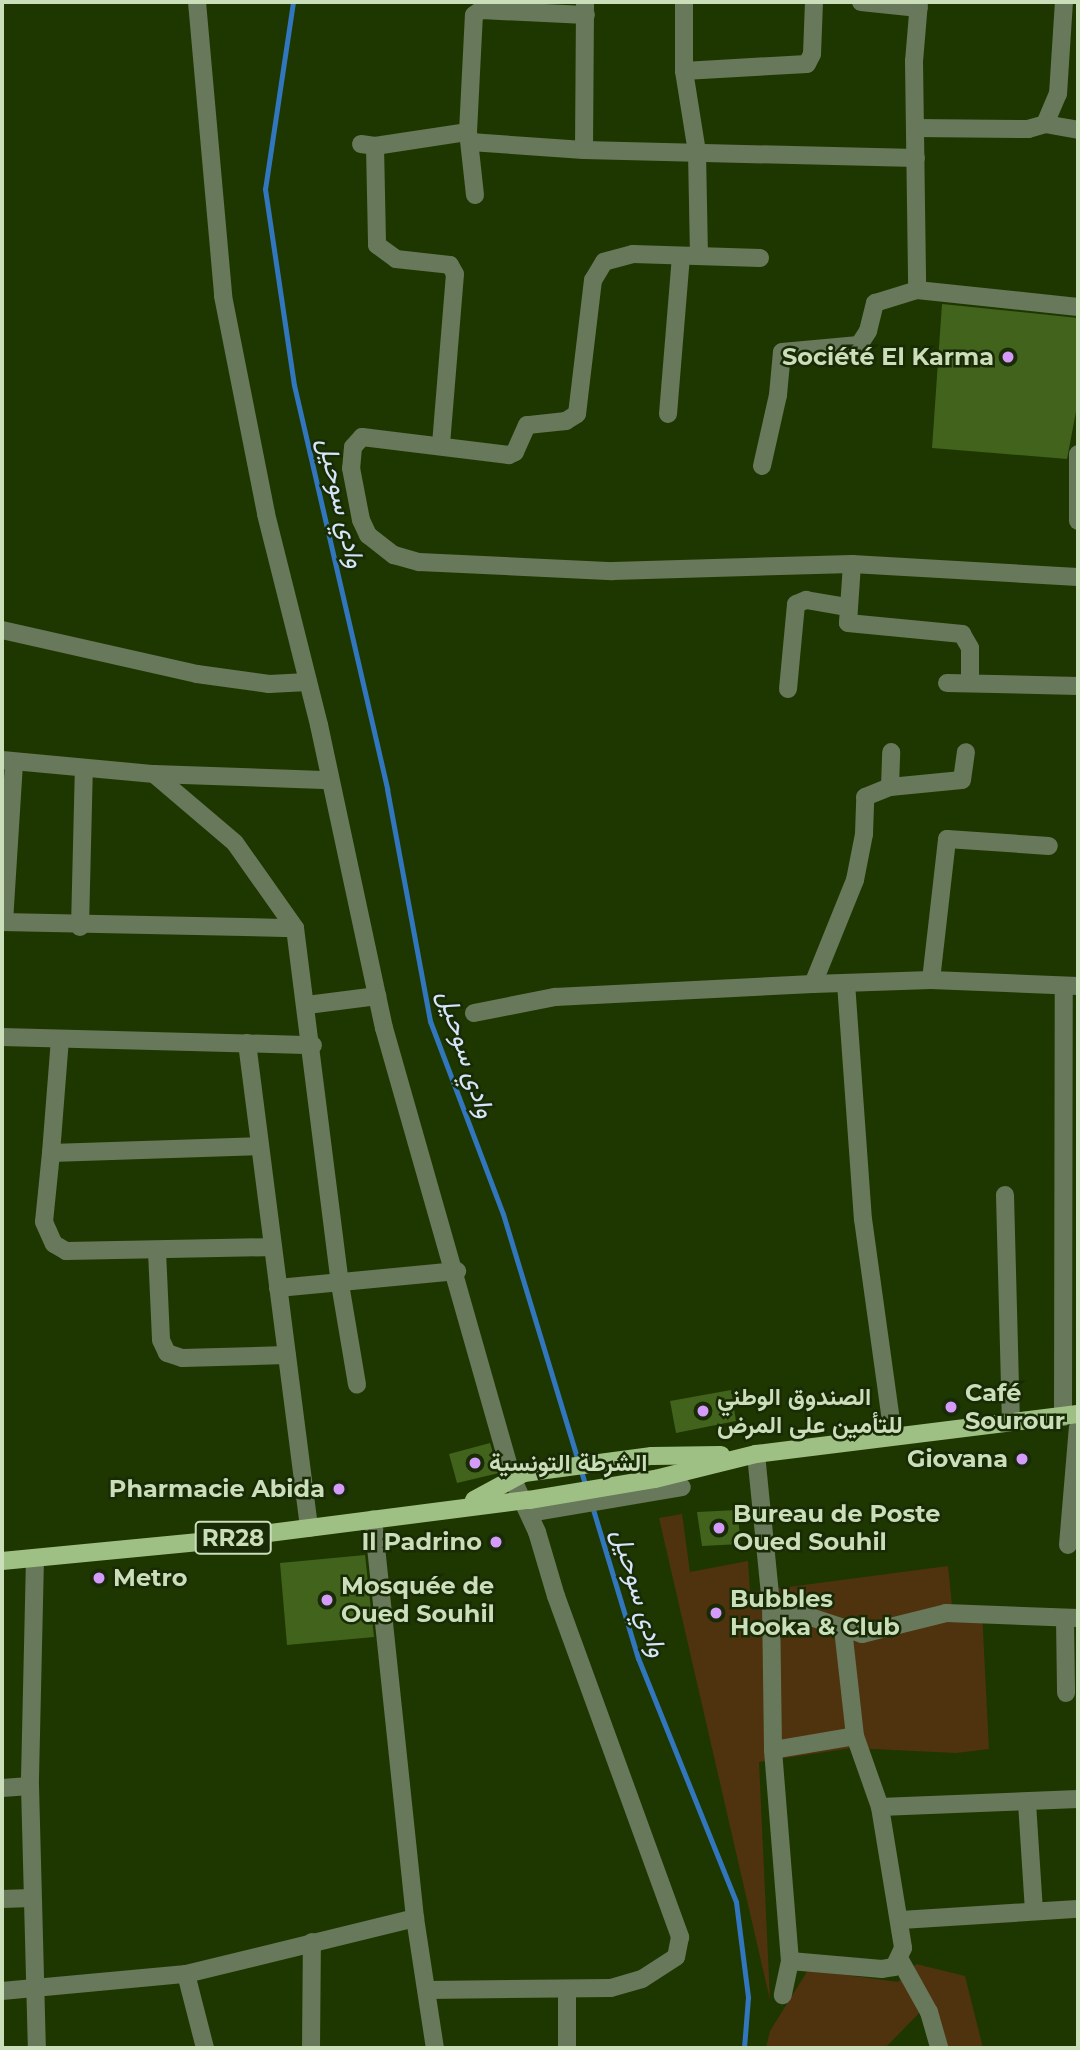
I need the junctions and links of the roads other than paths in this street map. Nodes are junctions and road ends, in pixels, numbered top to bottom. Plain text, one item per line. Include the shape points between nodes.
1 (197, 2) edge
2 (684, 2) edge
3 (814, 2) edge
4 (861, 2) edge
5 (1065, 2) edge
6 (919, 5) edge
7 (585, 8) edge
8 (684, 71) junction
9 (1045, 124) junction
10 (915, 128) junction
11 (1078, 130) edge
12 (469, 137) junction
13 (584, 150) junction
14 (698, 152) junction
15 (916, 158) junction
16 (475, 195) dead end
17 (699, 256) junction
18 (681, 257) junction
19 (760, 258) dead end
20 (918, 290) junction
21 (1078, 307) edge
22 (668, 414) dead end
23 (441, 444) junction
24 (1078, 453) edge
25 (762, 466) dead end
26 (1078, 521) edge
27 (852, 564) junction
28 (1078, 577) edge
29 (847, 607) junction
30 (2, 630) edge
31 (970, 681) junction
32 (307, 682) junction
33 (947, 683) dead end
34 (1078, 686) edge
35 (788, 689) dead end
36 (891, 752) dead end
37 (966, 752) dead end
38 (8, 761) edge
39 (84, 768) junction
40 (155, 774) junction
41 (330, 780) junction
42 (890, 787) junction
43 (1049, 846) dead end
44 (3, 922) edge
45 (80, 927) junction
46 (295, 928) junction
47 (931, 980) junction
48 (846, 983) junction
49 (813, 984) junction
50 (1071, 987) edge
51 (377, 996) junction
52 (307, 1005) junction
53 (474, 1013) dead end
54 (2, 1037) edge
55 (60, 1039) junction
56 (247, 1044) junction
57 (313, 1045) junction
58 (260, 1146) junction
59 (51, 1153) junction
60 (1005, 1195) dead end
61 (273, 1247) junction
62 (157, 1251) junction
63 (457, 1271) junction
64 (340, 1284) junction
65 (278, 1288) junction
66 (287, 1355) junction
67 (357, 1385) dead end
68 (1070, 1415) edge
69 (1011, 1422) junction
70 (1078, 1427) edge
71 (893, 1434) junction
72 (752, 1455) junction
73 (519, 1477) junction
74 (682, 1486) dead end
75 (463, 1505) junction
76 (530, 1506) junction
77 (373, 1519) junction
78 (309, 1528) junction
79 (1068, 1545) dead end
80 (35, 1558) junction
81 (2, 1561) edge
82 (771, 1604) junction
83 (1071, 1618) edge
84 (843, 1629) junction
85 (1066, 1693) dead end
86 (855, 1736) junction
87 (773, 1750) junction
88 (30, 1786) junction
89 (2, 1788) edge
90 (1078, 1799) edge
91 (1027, 1802) junction
92 (880, 1807) junction
93 (32, 1898) junction
94 (2, 1899) edge
95 (1078, 1909) edge
96 (1034, 1911) junction
97 (415, 1917) junction
98 (901, 1920) junction
99 (312, 1942) junction
100 (900, 1960) junction
101 (790, 1961) junction
102 (186, 1975) junction
103 (33, 1987) junction
104 (567, 1989) junction
105 (427, 1990) junction
106 (2, 1991) edge
107 (783, 1995) dead end
108 (37, 2048) edge
109 (205, 2048) edge
110 (311, 2048) edge
111 (435, 2048) edge
112 (567, 2048) edge
113 (939, 2048) edge

1 - 32 street via 223,296 266,514
2 - 8 street
3 - 8 street via 812,54 807,64
4 - 6 street
5 - 9 street via 1058,94
6 - 10 street
7 - 12 street via 477,11 472,20
7 - 13 street
8 - 14 street
9 - 10 street via 1028,129
9 - 11 street
10 - 15 street
12 - 13 street
12 - 16 street
12 - 23 street via 368,145 377,245 396,259 450,265 455,274
13 - 14 street
14 - 15 street
14 - 17 street
15 - 20 street
17 - 18 street
17 - 19 street
18 - 22 street
18 - 23 street via 621,256 598,267 581,406 573,418 527,425 513,454
20 - 21 street
20 - 25 street via 875,303 859,345 782,352
23 - 27 street via 374,435 362,436 354,447 351,468 360,520 378,546 406,561 614,571
24 - 26 street
27 - 28 street
27 - 29 street
29 - 31 street via 846,621 855,626 962,634 970,648
29 - 35 street via 806,600 796,604
30 - 32 street via 197,674 269,684
31 - 33 street
31 - 34 street
32 - 41 street
36 - 42 street
37 - 42 street via 965,774 958,782
38 - 39 street
38 - 44 street
39 - 40 street
39 - 45 street
40 - 41 street
40 - 46 street via 234,843
41 - 51 street
42 - 49 street via 865,797 855,880
43 - 47 street via 947,839
44 - 45 street
45 - 46 street
46 - 52 street
47 - 48 street
47 - 50 street
48 - 49 street
48 - 71 street via 862,1205
49 - 53 street via 555,996
50 - 68 street
51 - 52 street
51 - 63 street
52 - 57 street
54 - 55 street
55 - 56 street
55 - 59 street
56 - 57 street
56 - 58 street
57 - 64 street
58 - 59 street
58 - 61 street
59 - 62 street via 44,1222 54,1244 66,1251
60 - 69 street
61 - 62 street
61 - 65 street
62 - 66 street via 161,1340 167,1353 182,1358
63 - 64 street
63 - 73 street
64 - 65 street
64 - 67 street
65 - 66 street
66 - 78 street
68 - 69 main road, RR28
69 - 71 main road, RR28
70 - 79 street
71 - 72 main road, RR28
72 - 73 main road, RR28 via 652,1455
72 - 76 main road, RR28
72 - 82 street
73 - 75 main road, RR28
73 - 76 street
74 - 76 street
75 - 76 main road, RR28
75 - 77 main road, RR28
76 - 104 street via 680,1937 677,1957 642,1979 611,1988
77 - 78 main road, RR28
77 - 97 street
78 - 80 main road, RR28
80 - 81 main road, RR28
80 - 88 street
82 - 84 street
82 - 87 street
83 - 84 street via 946,1613 879,1633
83 - 85 street
84 - 86 street
86 - 87 street
86 - 92 street
87 - 101 street
88 - 89 street
88 - 93 street
90 - 91 street
91 - 92 street
91 - 96 street
92 - 98 street
93 - 94 street
93 - 103 street
95 - 96 street
96 - 98 street
97 - 99 street
97 - 105 street
98 - 100 street
99 - 102 street
99 - 110 street
100 - 101 street via 882,1969
100 - 113 street via 929,2012
101 - 107 street
102 - 103 street
102 - 109 street
103 - 106 street
103 - 108 street
104 - 105 street
104 - 112 street
105 - 111 street

